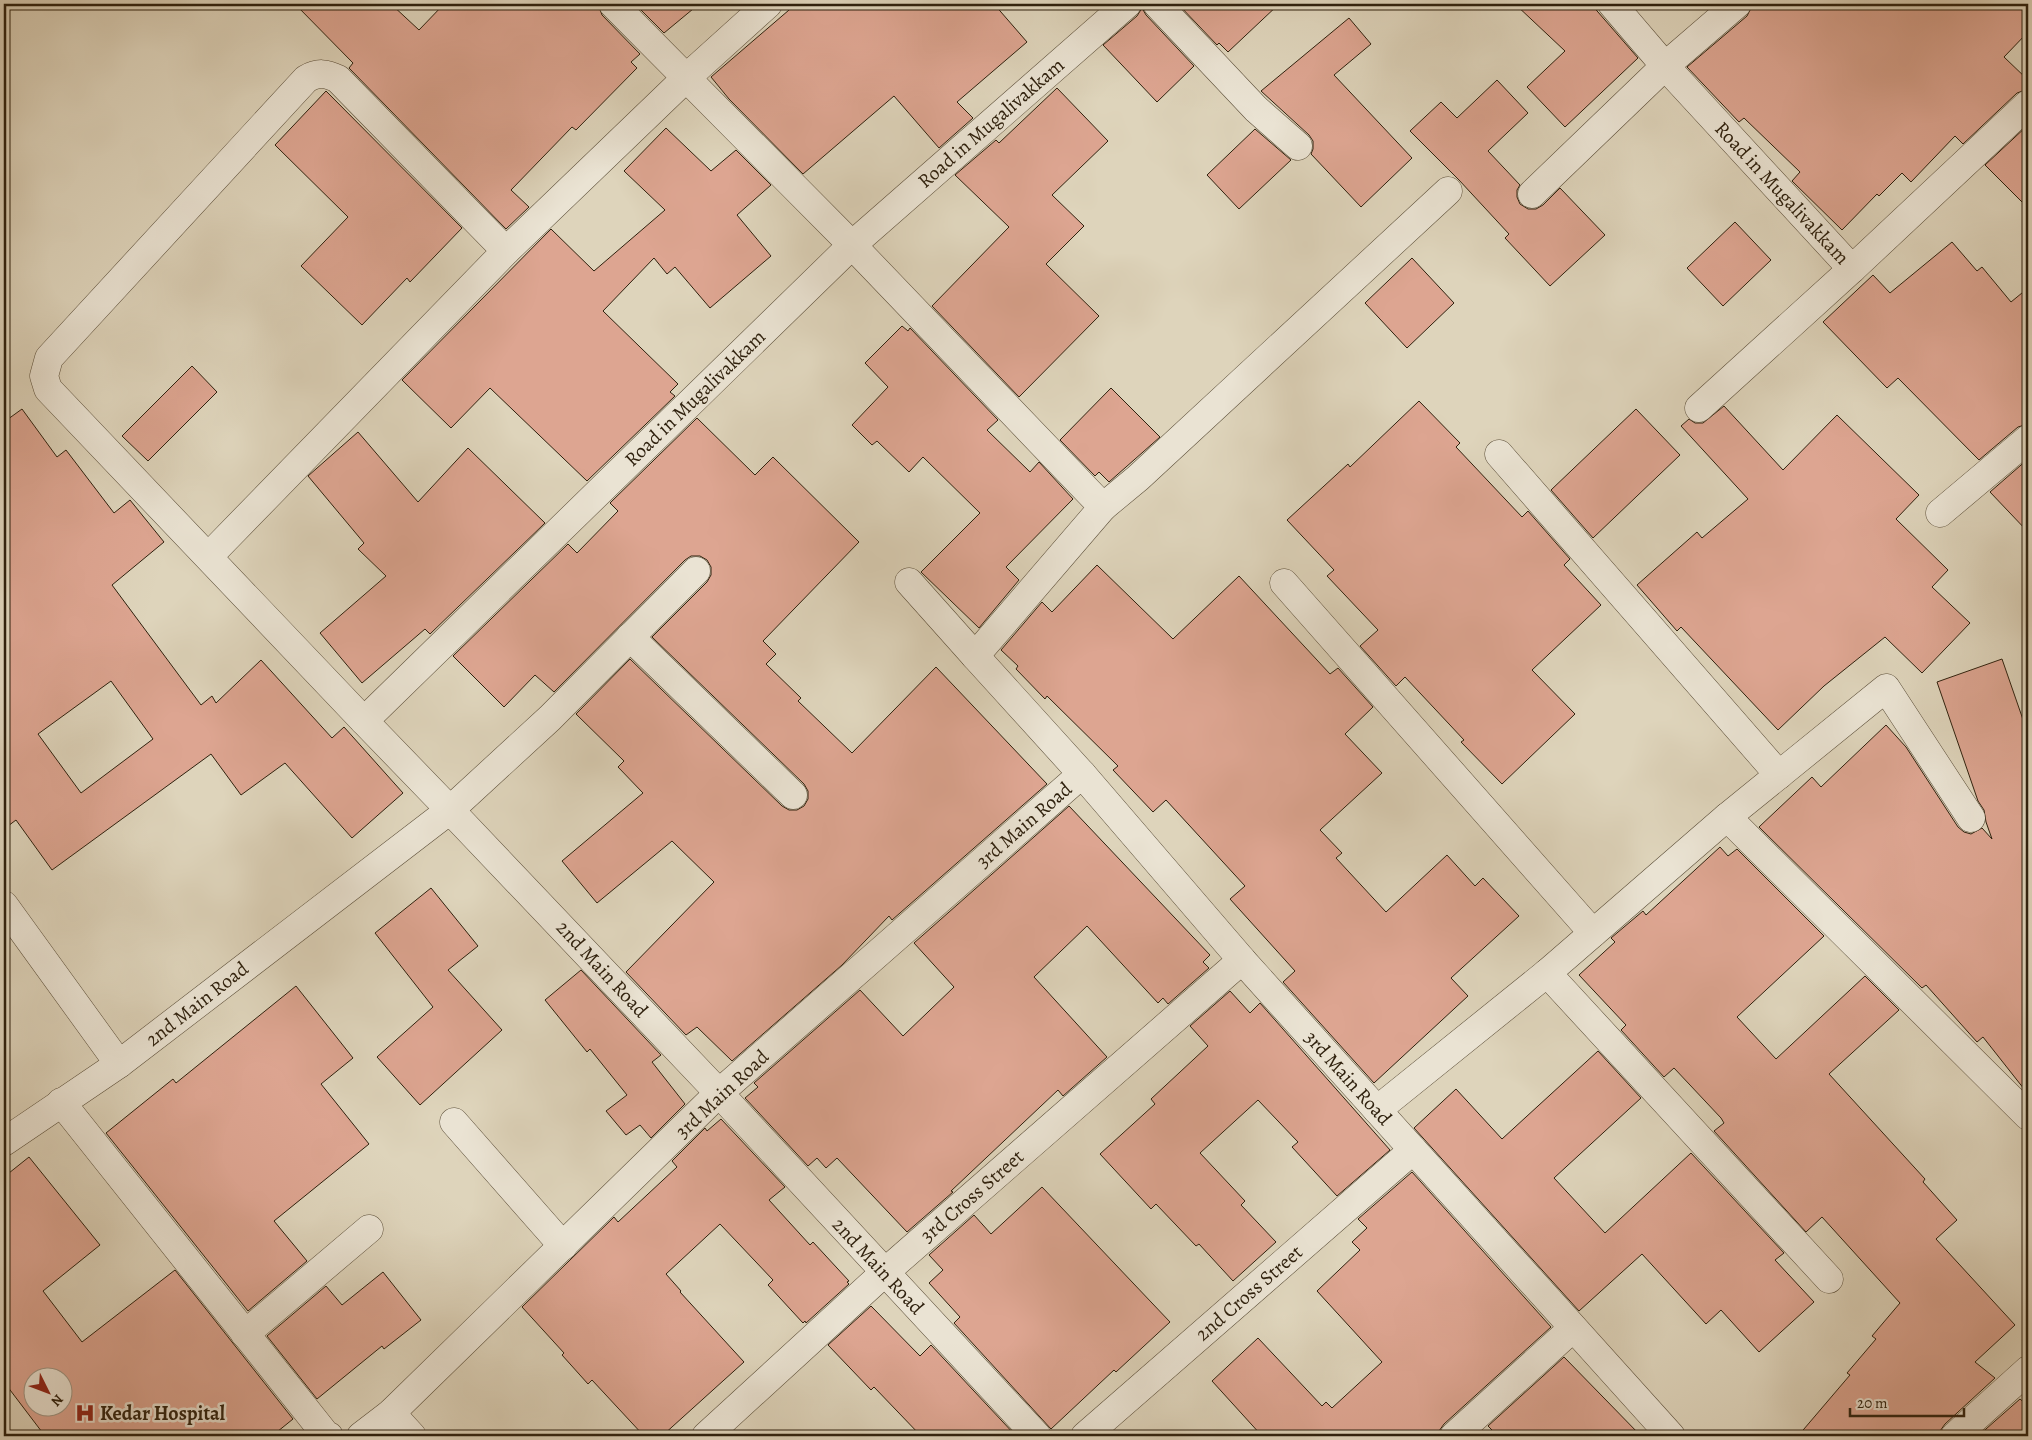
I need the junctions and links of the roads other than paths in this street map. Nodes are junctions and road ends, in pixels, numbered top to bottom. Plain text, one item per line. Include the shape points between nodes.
1 (612, 4) edge
2 (768, 4) edge
3 (1128, 4) edge
4 (1157, 4) edge
5 (1612, 4) edge
6 (1737, 4) edge
7 (1665, 66) junction
8 (685, 79) junction
9 (2028, 104) edge
10 (1298, 146) dead end
11 (1448, 191) dead end
12 (1532, 194) dead end
13 (852, 244) junction
14 (506, 251) junction
15 (1852, 268) junction
16 (1699, 408) dead end
17 (2028, 439) edge
18 (1499, 454) dead end
19 (1103, 506) junction
20 (1940, 513) dead end
21 (208, 557) junction
22 (696, 571) dead end
23 (909, 582) dead end
24 (1284, 583) dead end
25 (630, 638) junction
26 (975, 656) junction
27 (364, 722) junction
28 (1082, 774) junction
29 (1779, 775) junction
30 (792, 794) dead end
31 (450, 810) junction
32 (1727, 817) junction
33 (1971, 818) dead end
34 (4, 905) edge
35 (1593, 933) junction
36 (1242, 960) junction
37 (1547, 973) junction
38 (119, 1064) junction
39 (719, 1093) junction
40 (61, 1102) junction
41 (1377, 1110) junction
42 (2028, 1116) edge
43 (454, 1122) dead end
44 (4, 1142) edge
45 (1413, 1150) junction
46 (369, 1229) dead end
47 (563, 1246) junction
48 (884, 1272) junction
49 (1829, 1279) dead end
50 (1573, 1328) junction
51 (245, 1334) junction
52 (2028, 1370) edge
53 (391, 1413) junction
54 (327, 1436) edge
55 (361, 1436) edge
56 (412, 1436) edge
57 (706, 1436) edge
58 (1037, 1436) edge
59 (1084, 1436) edge
60 (1454, 1436) edge
61 (1671, 1436) edge
62 (1955, 1436) edge

1 - 8 street
2 - 8 street
3 - 13 street, Road in Mugalivakkam
4 - 10 street via 1256,108
5 - 7 street, Road in Mugalivakkam
6 - 7 street
7 - 12 street
7 - 15 street, Road in Mugalivakkam
8 - 13 street
8 - 14 street
9 - 15 street, Road in Mugalivakkam
11 - 19 street via 1138,478
13 - 19 street
13 - 27 street, Road in Mugalivakkam
14 - 21 street
14 - 21 street via 338,79 316,74 306,79 49,358 44,376 48,389
15 - 16 street
17 - 20 street
18 - 29 street
19 - 26 street
21 - 27 street
22 - 25 street
23 - 26 street
24 - 35 street
25 - 30 street
25 - 31 street via 550,718
26 - 28 street
27 - 31 street
28 - 36 street, 3rd Main Road
28 - 39 street, 3rd Main Road
29 - 32 street
29 - 33 street via 1886,688
31 - 38 street, 2nd Main Road
31 - 39 street, 2nd Main Road
32 - 35 street
32 - 42 street
34 - 38 street
35 - 37 street
36 - 41 street, 3rd Main Road
36 - 48 street, 3rd Cross Street
37 - 41 street
37 - 49 street
38 - 40 street, 2nd Main Road
39 - 47 street, 3rd Main Road
39 - 48 street, 2nd Main Road
40 - 44 street, 2nd Main Road
40 - 51 street
41 - 45 street, 3rd Main Road
43 - 47 street
45 - 50 street, 3rd Main Road
45 - 59 street, 2nd Cross Street
46 - 51 street
47 - 53 street, 3rd Main Road
48 - 57 street, 3rd Cross Street
48 - 58 street, 2nd Main Road
50 - 60 street
50 - 61 street, 3rd Main Road
51 - 54 street
52 - 62 street
53 - 55 street, 3rd Main Road
53 - 56 street

